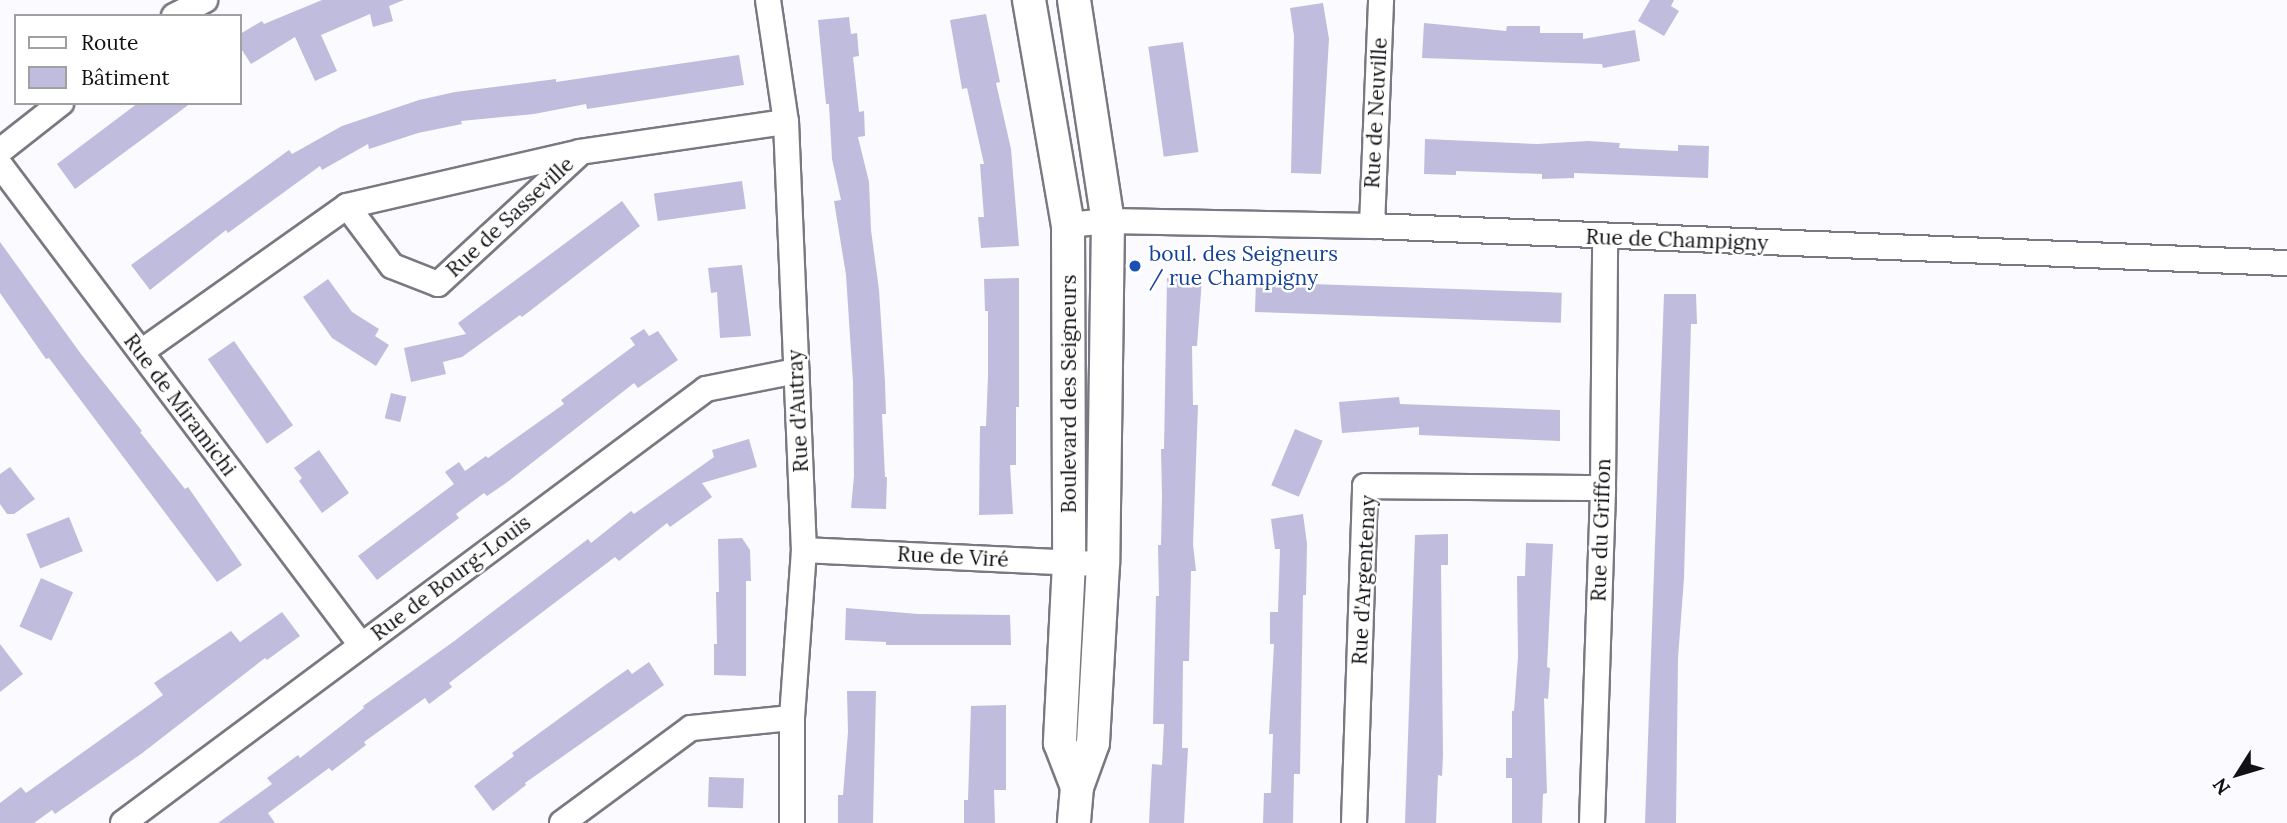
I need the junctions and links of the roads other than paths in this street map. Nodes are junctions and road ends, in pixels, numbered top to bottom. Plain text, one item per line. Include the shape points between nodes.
1 (205, 0) edge
2 (768, 0) edge
3 (1029, 0) edge
4 (1074, 0) edge
5 (1381, 0) edge
6 (178, 14) edge
7 (58, 105) edge
8 (786, 122) junction
9 (0, 151) edge
10 (580, 152) junction
11 (0, 165) edge
12 (347, 206) junction
13 (1108, 221) junction
14 (1068, 225) junction
15 (1371, 226) junction
16 (1605, 237) junction
17 (2287, 263) edge
18 (141, 352) junction
19 (796, 371) junction
20 (1603, 488) junction
21 (804, 550) junction
22 (1069, 563) junction
23 (1102, 564) junction
24 (361, 645) junction
25 (792, 718) junction
26 (1077, 787) junction
27 (123, 823) edge
28 (562, 823) edge
29 (792, 823) edge
30 (1074, 823) edge
31 (1354, 823) edge
32 (1592, 823) edge

1 - 6 street
2 - 8 street, Rue d'Autray
3 - 14 street, Boulevard des Seigneurs
4 - 13 street, Boulevard des Seigneurs
5 - 15 street, Rue de Neuville
7 - 9 street
8 - 10 street, Rue de Sasseville
8 - 19 street, Rue d'Autray
10 - 12 street, Rue de Sasseville
10 - 12 street, Rue de Sasseville via 438,284 393,266
11 - 18 street, Rue de Miramichi
12 - 18 street, Rue de Sasseville
13 - 14 street, Rue de Champigny
13 - 15 street, Rue de Champigny
13 - 23 street, Boulevard des Seigneurs
14 - 22 street, Boulevard des Seigneurs
15 - 16 street, Rue de Champigny
16 - 17 street, Rue de Champigny
16 - 20 street, Rue du Griffon
18 - 24 street, Rue de Miramichi
19 - 21 street, Rue d'Autray
19 - 24 street, Rue de Bourg-Louis via 706,389
20 - 31 street, Rue d'Argentenay via 1365,486
20 - 32 street, Rue du Griffon
21 - 22 street, Rue de Viré
21 - 25 street, Rue d'Autray
22 - 23 street, Rue de Viré
22 - 26 street, Boulevard des Seigneurs via 1060,743
23 - 26 street, Boulevard des Seigneurs via 1093,743
24 - 27 street, Rue de Bourg-Louis
25 - 28 street via 691,728
25 - 29 street, Rue d'Autray
26 - 30 street, Boulevard des Seigneurs

